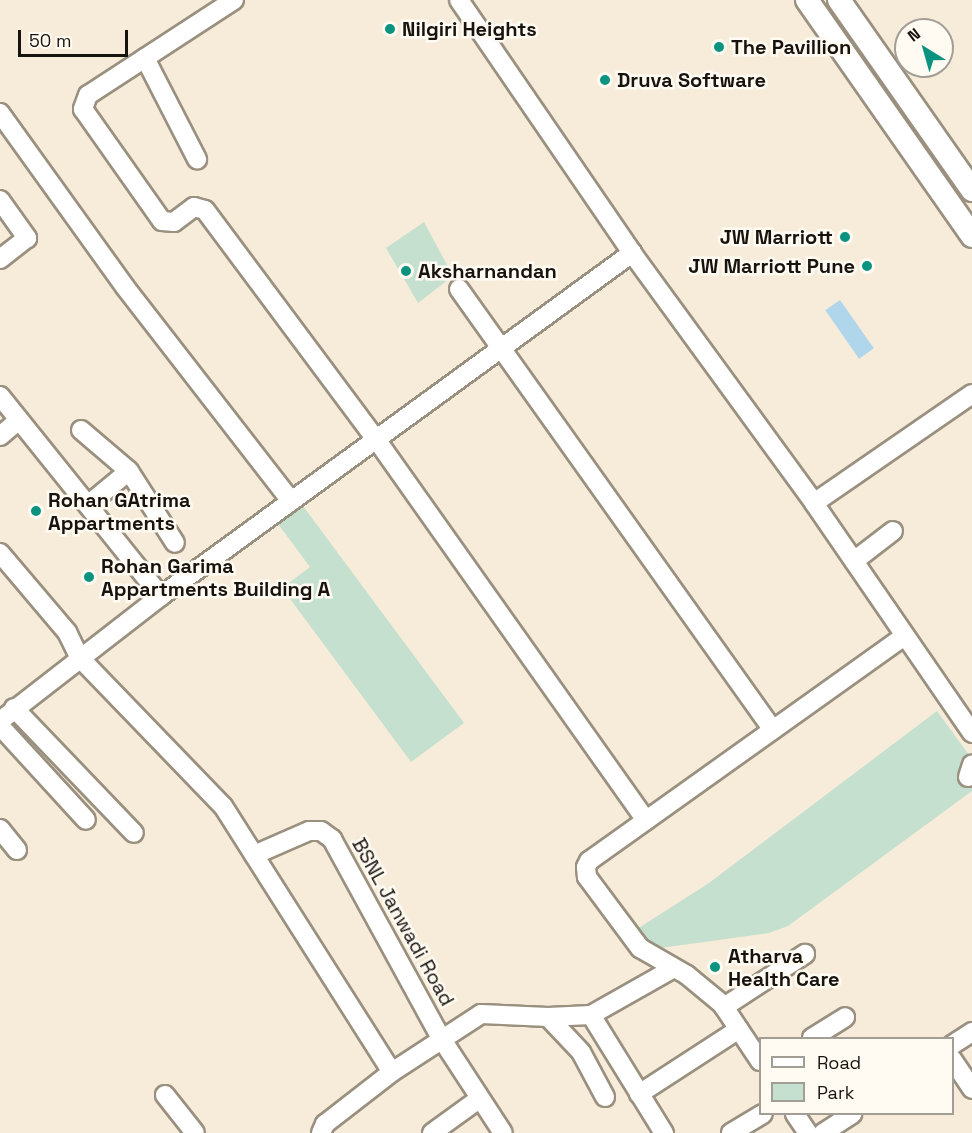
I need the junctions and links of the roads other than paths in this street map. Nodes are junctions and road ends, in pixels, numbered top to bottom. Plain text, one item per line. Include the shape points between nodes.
1 (234, 0) edge
2 (459, 0) edge
3 (807, 0) edge
4 (839, 0) edge
5 (145, 58) junction
6 (0, 113) edge
7 (197, 159) dead end
8 (972, 190) edge
9 (0, 200) edge
10 (972, 236) edge
11 (632, 253) junction
12 (0, 259) edge
13 (459, 289) dead end
14 (503, 347) junction
15 (972, 394) edge
16 (0, 396) edge
17 (19, 420) junction
18 (81, 430) dead end
19 (0, 436) edge
20 (376, 439) junction
21 (129, 471) junction
22 (291, 501) junction
23 (814, 503) junction
24 (88, 505) junction
25 (893, 531) dead end
26 (176, 543) dead end
27 (0, 552) edge
28 (854, 561) junction
29 (161, 596) junction
30 (905, 636) junction
31 (79, 657) junction
32 (14, 708) junction
33 (0, 721) edge
34 (0, 726) edge
35 (773, 730) junction
36 (972, 733) edge
37 (86, 820) dead end
38 (646, 820) junction
39 (0, 829) edge
40 (134, 833) dead end
41 (17, 850) dead end
42 (254, 855) junction
43 (805, 954) dead end
44 (674, 968) junction
45 (724, 1007) junction
46 (591, 1015) junction
47 (548, 1017) junction
48 (845, 1017) dead end
49 (739, 1029) junction
50 (972, 1032) edge
51 (814, 1037) edge
52 (441, 1038) junction
53 (954, 1045) edge
54 (759, 1059) edge
55 (954, 1062) edge
56 (392, 1072) junction
57 (972, 1089) edge
58 (639, 1094) junction
59 (165, 1095) dead end
60 (605, 1097) dead end
61 (479, 1099) junction
62 (760, 1115) edge
63 (796, 1115) edge
64 (849, 1115) edge
65 (195, 1133) edge
66 (321, 1133) edge
67 (432, 1133) edge
68 (503, 1133) edge
69 (664, 1133) edge
70 (731, 1133) edge
71 (808, 1133) edge
72 (823, 1133) edge

1 - 5 street
2 - 11 street
3 - 10 main road
4 - 8 main road
5 - 7 street
5 - 20 street via 88,95 83,109 162,221 174,222 194,207 205,210
6 - 22 street via 125,287
9 - 12 street via 27,238
11 - 14 street
11 - 23 street
13 - 14 street
14 - 20 street
14 - 35 street
15 - 23 street
16 - 17 street
17 - 19 street
17 - 24 street
18 - 21 street
20 - 22 street
20 - 38 street
21 - 24 street
21 - 26 street
22 - 29 street
23 - 28 street
24 - 29 street
25 - 28 street
27 - 31 street via 67,632
28 - 30 street
29 - 31 street
30 - 35 street
30 - 36 street
31 - 32 street
31 - 42 street via 223,806
32 - 33 street
32 - 40 street
34 - 37 street
35 - 38 street
38 - 44 street via 589,861 587,877 640,948
39 - 41 street
42 - 52 street, BSNL Janwadi Road via 309,831 321,831 332,839
42 - 56 street
43 - 45 street
44 - 45 street
44 - 46 street
45 - 49 street
46 - 47 street
46 - 58 street
47 - 52 street via 481,1014
47 - 60 street via 582,1052
48 - 51 street
49 - 54 street
49 - 58 street
50 - 53 street
52 - 56 street
52 - 61 street, BSNL Janwadi Road
55 - 57 street
56 - 66 street via 325,1124
58 - 69 street
59 - 65 street
61 - 67 street
61 - 68 street, BSNL Janwadi Road
62 - 70 street
63 - 71 street
64 - 72 street

